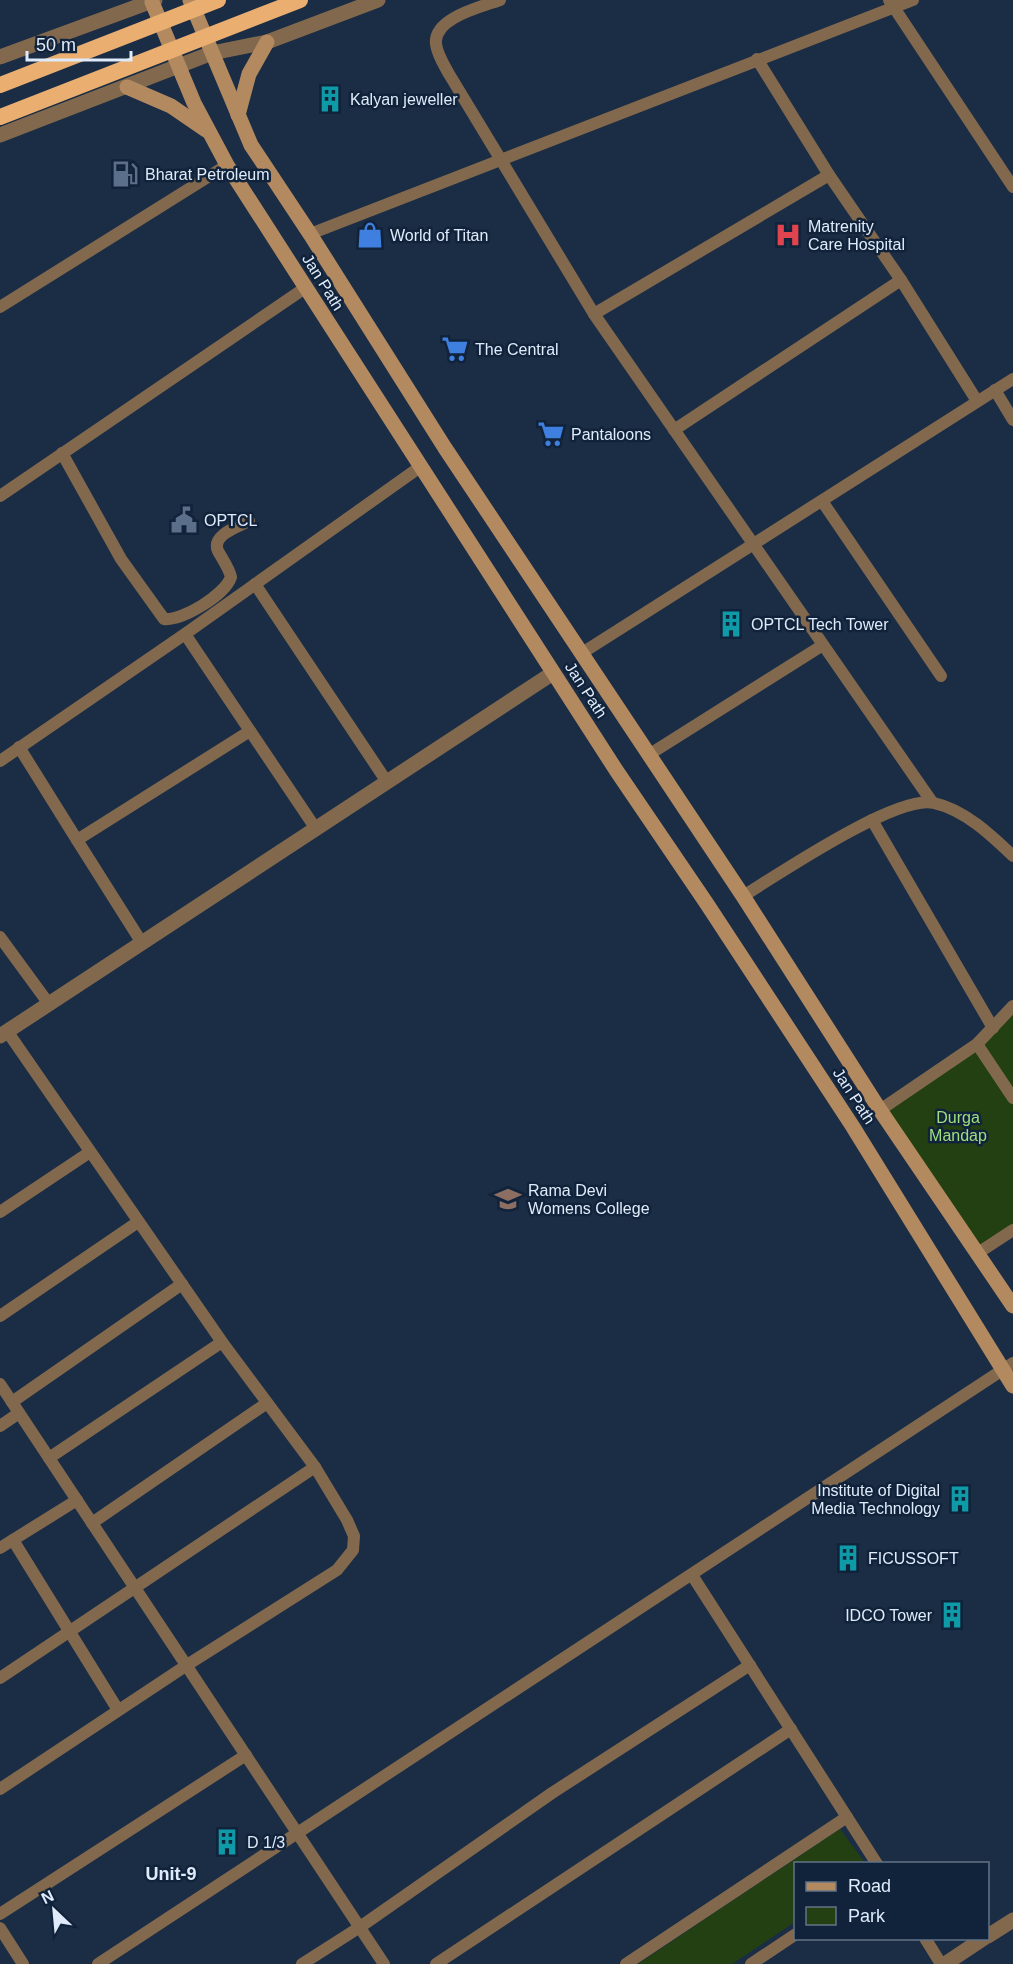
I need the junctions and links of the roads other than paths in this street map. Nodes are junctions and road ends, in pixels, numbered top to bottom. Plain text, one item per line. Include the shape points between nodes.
1 (190, 0) edge
2 (218, 0) edge
3 (300, 0) edge
4 (378, 0) edge
5 (500, 0) edge
6 (913, 0) edge
7 (154, 1) edge
8 (891, 4) edge
9 (267, 42) junction
10 (213, 53) junction
11 (0, 57) edge
12 (757, 59) junction
13 (180, 67) junction
14 (0, 85) edge
15 (127, 87) junction
16 (238, 115) junction
17 (0, 117) edge
18 (208, 132) junction
19 (0, 135) edge
20 (501, 161) junction
21 (227, 165) junction
22 (829, 176) junction
23 (1013, 187) edge
24 (310, 234) junction
25 (901, 280) junction
26 (305, 288) junction
27 (0, 307) edge
28 (594, 314) junction
29 (1013, 379) edge
30 (995, 390) junction
31 (977, 401) junction
32 (1013, 420) edge
33 (674, 430) junction
34 (62, 453) junction
35 (420, 467) junction
36 (0, 496) edge
37 (822, 501) junction
38 (249, 521) dead end
39 (753, 544) junction
40 (255, 584) junction
41 (185, 634) junction
42 (823, 645) junction
43 (582, 653) junction
44 (553, 673) junction
45 (941, 676) dead end
46 (250, 731) junction
47 (19, 747) junction
48 (650, 754) junction
49 (0, 761) edge
50 (387, 782) junction
51 (932, 802) junction
52 (872, 820) junction
53 (316, 829) junction
54 (77, 840) junction
55 (1013, 856) edge
56 (743, 896) junction
57 (2, 942) edge
58 (142, 943) junction
59 (49, 1004) junction
60 (1013, 1006) edge
61 (993, 1028) junction
62 (4, 1034) edge
63 (977, 1044) junction
64 (1013, 1098) edge
65 (880, 1110) junction
66 (90, 1152) junction
67 (0, 1212) edge
68 (138, 1222) junction
69 (1013, 1230) edge
70 (978, 1253) junction
71 (182, 1284) junction
72 (1013, 1306) edge
73 (0, 1316) edge
74 (222, 1342) junction
75 (1008, 1367) edge
76 (0, 1384) edge
77 (1013, 1386) edge
78 (12, 1402) junction
79 (267, 1403) junction
80 (19, 1413) junction
81 (0, 1426) edge
82 (49, 1458) junction
83 (315, 1467) junction
84 (77, 1500) junction
85 (92, 1523) junction
86 (13, 1540) junction
87 (0, 1548) edge
88 (692, 1575) junction
89 (135, 1588) junction
90 (70, 1632) junction
91 (187, 1665) junction
92 (750, 1665) junction
93 (0, 1678) edge
94 (118, 1710) junction
95 (791, 1729) junction
96 (246, 1755) junction
97 (0, 1788) edge
98 (847, 1817) junction
99 (298, 1833) junction
100 (876, 1862) edge
101 (0, 1914) edge
102 (1013, 1920) edge
103 (360, 1927) junction
104 (0, 1928) edge
105 (794, 1935) edge
106 (989, 1935) edge
107 (926, 1940) edge
108 (981, 1940) edge
109 (23, 1964) edge
110 (98, 1964) edge
111 (302, 1964) edge
112 (384, 1964) edge
113 (436, 1964) edge
114 (626, 1964) edge
115 (751, 1964) edge
116 (943, 1964) edge

1 - 10 main road, Jan Path
2 - 14 highway, bridge
3 - 17 highway, bridge
4 - 9 street
5 - 20 street via 443,24 435,46
6 - 8 street
7 - 11 street
7 - 13 main road, Jan Path
8 - 12 street
8 - 23 street
9 - 10 street
9 - 16 main road via 249,74
10 - 13 street
10 - 16 main road, Jan Path
12 - 20 street
12 - 22 street
13 - 15 street
13 - 18 main road, Jan Path
15 - 18 main road via 171,106
15 - 19 street
16 - 24 main road, Jan Path via 251,145
18 - 21 main road, Jan Path
20 - 24 street
20 - 28 street
21 - 26 main road, Jan Path
21 - 27 street
22 - 25 street
22 - 28 street
24 - 43 main road, Jan Path via 445,448
25 - 31 street
25 - 33 street
26 - 34 street
26 - 35 main road, Jan Path
28 - 33 street
29 - 30 street
30 - 31 street
30 - 32 street
31 - 37 street
33 - 39 street
34 - 36 street
34 - 38 street via 121,559 164,619 181,617 225,589 231,577 217,541
35 - 40 street
35 - 44 main road, Jan Path
37 - 39 street
37 - 45 street
39 - 42 street
39 - 43 street
40 - 41 street
40 - 50 street
41 - 46 street
41 - 47 street
42 - 48 street
42 - 51 street
43 - 48 main road, Jan Path
44 - 50 street
44 - 75 main road, Jan Path
46 - 53 street
46 - 54 street
47 - 49 street
47 - 54 street
48 - 56 main road, Jan Path
50 - 53 street
51 - 52 street via 906,806
51 - 55 street via 971,821
52 - 56 street
52 - 61 street
53 - 58 street
54 - 58 street
56 - 65 main road, Jan Path
57 - 59 street
58 - 59 street
59 - 62 street
60 - 61 street
61 - 63 street
62 - 66 street
63 - 64 street
63 - 65 street
65 - 70 main road, Jan Path
66 - 67 street
66 - 68 street
68 - 71 street
68 - 73 street
69 - 70 street
70 - 72 main road, Jan Path
71 - 74 street
71 - 78 street
74 - 79 street
74 - 82 street
75 - 77 main road, Jan Path
75 - 88 street
76 - 78 street
78 - 80 street
79 - 83 street
79 - 85 street
80 - 81 street
80 - 82 street
82 - 84 street
83 - 89 street
83 - 91 street via 347,1520 354,1536 353,1550 337,1570
84 - 85 street
84 - 86 street
85 - 89 street
86 - 87 street
86 - 90 street
88 - 92 street
88 - 99 street
89 - 90 street
89 - 91 street
90 - 93 street
90 - 94 street
91 - 94 street
91 - 96 street
92 - 95 street
92 - 103 street via 552,1793
94 - 97 street
95 - 98 street
95 - 113 street
96 - 99 street
96 - 101 street
98 - 100 street
98 - 114 street
99 - 103 street
99 - 110 street
102 - 106 street
103 - 111 street
103 - 112 street
104 - 109 street
105 - 115 street
107 - 116 street
108 - 116 street

